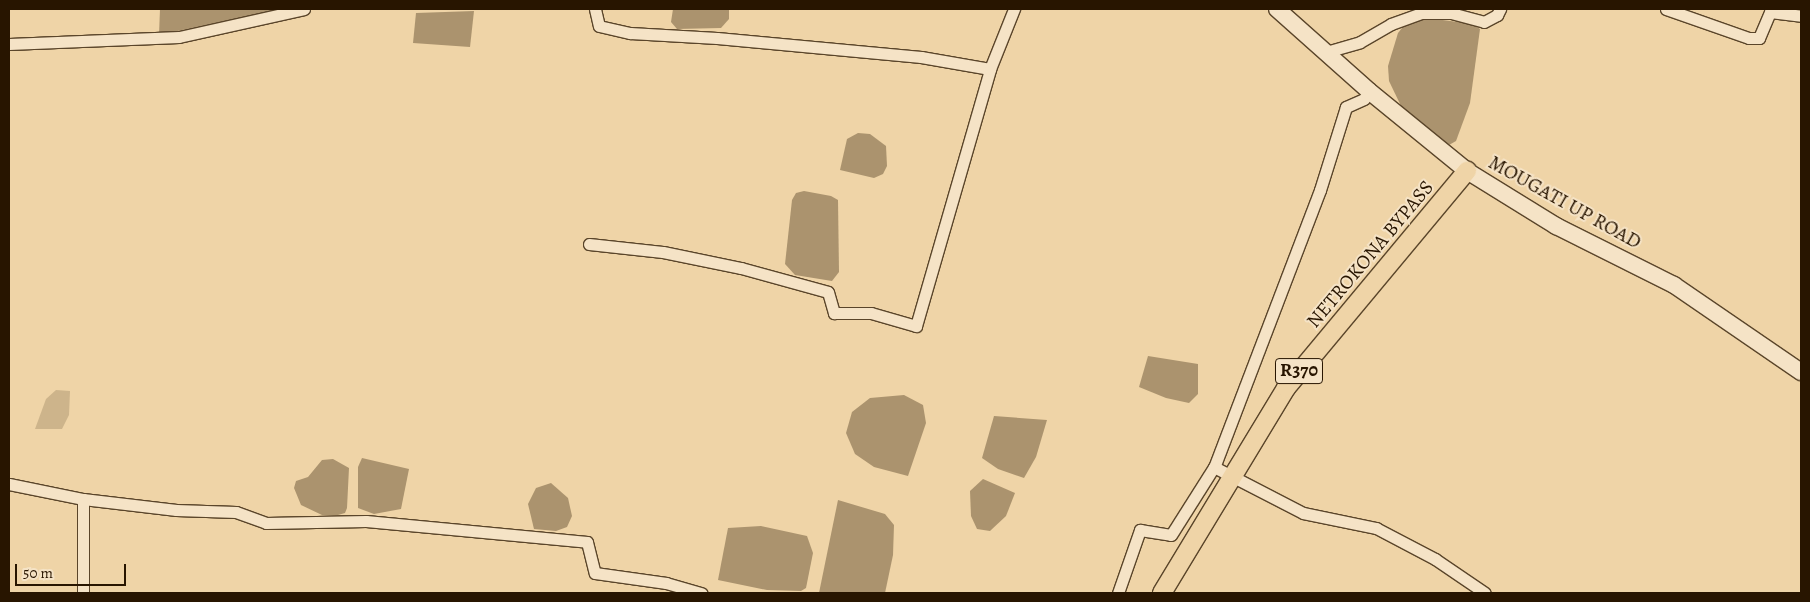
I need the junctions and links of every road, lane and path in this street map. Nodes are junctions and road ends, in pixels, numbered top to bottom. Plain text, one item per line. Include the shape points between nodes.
1 (304, 9) edge
2 (595, 9) edge
3 (1014, 9) edge
4 (1277, 9) edge
5 (1500, 9) edge
6 (1666, 9) edge
7 (1801, 16) edge
8 (9, 44) edge
9 (1326, 52) junction
10 (990, 69) junction
11 (1369, 91) junction
12 (1467, 171) junction
13 (589, 244) dead end
14 (1801, 372) edge
15 (1214, 467) junction
16 (1232, 477) junction
17 (9, 484) edge
18 (83, 499) junction
19 (83, 593) edge
20 (702, 593) edge
21 (1118, 593) edge
22 (1162, 593) edge
23 (1485, 593) edge

1 - 8 street via 179,37
2 - 10 street via 598,26 630,33 921,57
3 - 10 street
4 - 9 street, MOUGATI UP ROAD
5 - 9 street via 1497,15 1484,22 1451,13 1421,13 1390,24 1360,42
6 - 7 street via 1749,38 1759,38 1770,12
9 - 11 street, MOUGATI UP ROAD
10 - 13 street via 916,326 871,313 834,313 828,292 742,268 663,252
11 - 12 street, MOUGATI UP ROAD
11 - 15 street via 1364,99 1346,107 1320,190
12 - 14 street, MOUGATI UP ROAD via 1556,226 1674,285
12 - 16 main road, NETROKONA BYPASS / R370 via 1286,388
15 - 16 street
15 - 21 street via 1171,535 1140,530
16 - 22 main road, NETROKONA BYPASS / R370
16 - 23 street via 1303,513 1376,528 1435,558
17 - 18 street
18 - 19 street
18 - 20 street via 176,510 236,512 266,523 366,521 588,542 595,573 666,583

